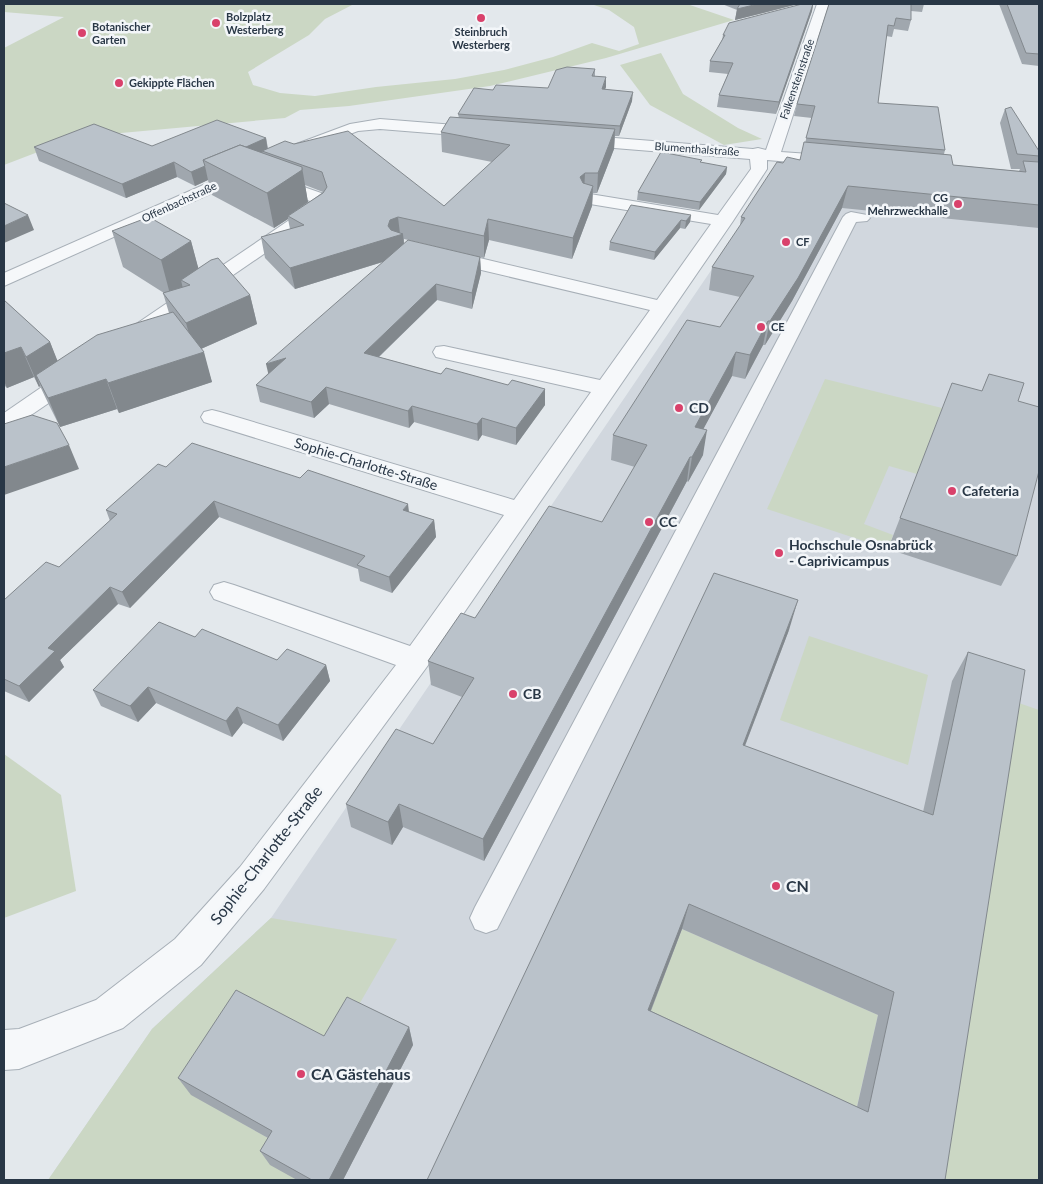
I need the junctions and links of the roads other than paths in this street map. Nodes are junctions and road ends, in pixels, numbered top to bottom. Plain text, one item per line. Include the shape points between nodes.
1 (823, 4) edge
2 (498, 134) edge
3 (566, 139) edge
4 (765, 154) junction
5 (281, 155) edge
6 (851, 162) edge
7 (263, 163) edge
8 (245, 171) junction
9 (590, 199) edge
10 (862, 218) dead end
11 (724, 221) junction
12 (430, 252) edge
13 (4, 280) edge
14 (663, 307) junction
15 (116, 347) edge
16 (444, 352) dead end
17 (92, 364) edge
18 (604, 388) junction
19 (212, 418) dead end
20 (4, 423) edge
21 (520, 511) junction
22 (224, 592) dead end
23 (416, 660) junction
24 (486, 918) dead end
25 (4, 1050) edge

1 - 4 street, Falkensteinstraße via 809,30
2 - 5 street via 380,124 355,127
3 - 4 street, Blumenthalstraße
4 - 6 street, Blumenthalstraße
4 - 11 street, Sophie-Charlotte-Straße via 759,169
7 - 8 street, Offenbachstraße
8 - 13 street, Offenbachstraße
8 - 15 street via 318,198 319,208
9 - 11 street
10 - 24 street via 850,217
11 - 14 street, Sophie-Charlotte-Straße
12 - 14 street
14 - 18 street, Sophie-Charlotte-Straße
16 - 18 street
17 - 20 street
18 - 21 street, Sophie-Charlotte-Straße
19 - 21 street, Sophie-Charlotte-Straße
21 - 23 street, Sophie-Charlotte-Straße
22 - 23 street
23 - 25 street, Sophie-Charlotte-Straße via 252,878 188,952 109,1014 19,1049

